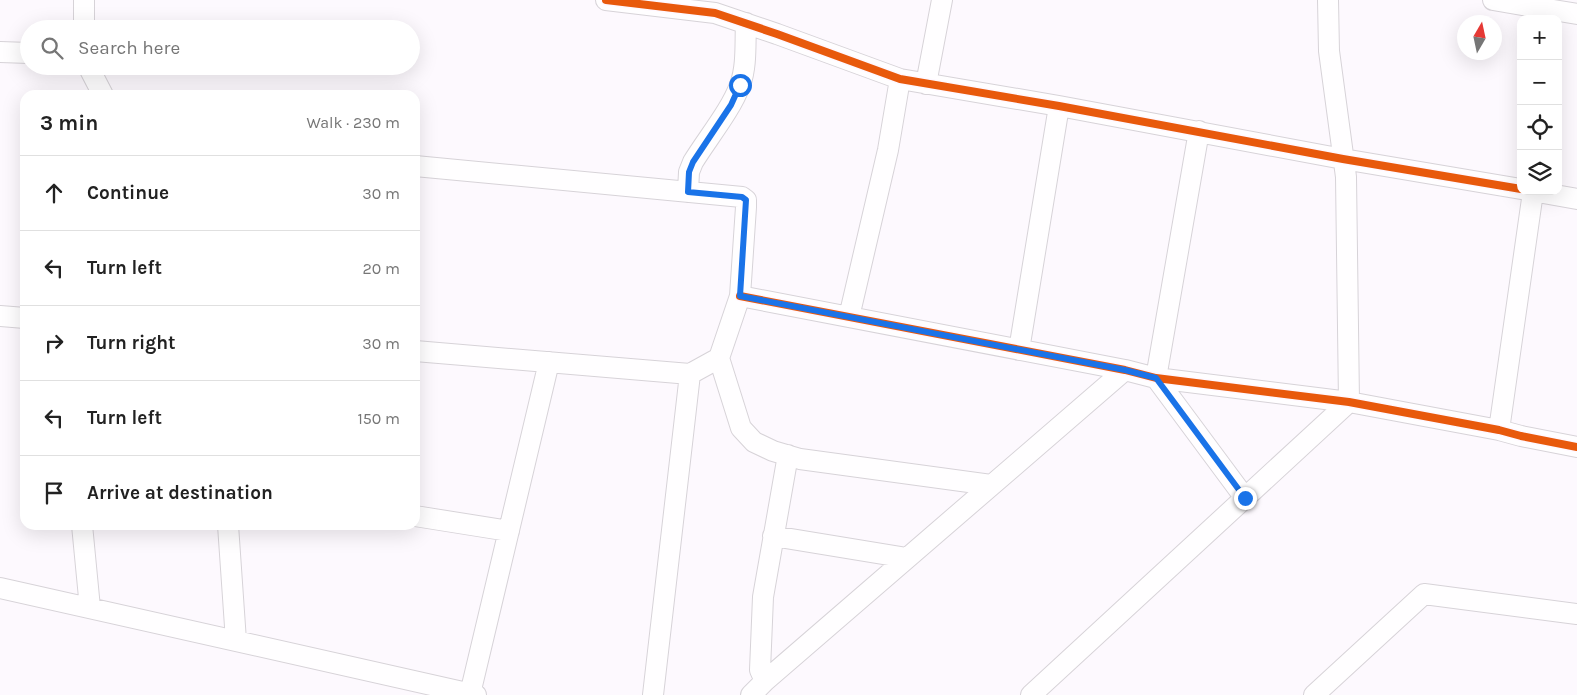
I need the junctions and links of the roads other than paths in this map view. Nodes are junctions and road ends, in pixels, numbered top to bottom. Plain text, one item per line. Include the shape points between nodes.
1 (84, 0) edge
2 (606, 0) edge
3 (942, 0) edge
4 (1328, 0) edge
5 (1493, 0) edge
6 (716, 6) edge
7 (1577, 14) edge
8 (84, 20) edge
9 (746, 23) junction
10 (0, 52) edge
11 (20, 53) edge
12 (93, 75) edge
13 (900, 79) junction
14 (926, 84) junction
15 (100, 90) edge
16 (1060, 106) junction
17 (1199, 132) junction
18 (1343, 159) junction
19 (420, 166) edge
20 (1517, 188) edge
21 (688, 192) junction
22 (1532, 195) edge
23 (1555, 195) edge
24 (1577, 199) edge
25 (740, 296) junction
26 (0, 316) edge
27 (849, 317) junction
28 (20, 318) edge
29 (1018, 350) junction
30 (420, 351) edge
31 (719, 358) junction
32 (549, 362) junction
33 (1125, 370) junction
34 (690, 374) junction
35 (1156, 378) junction
36 (1349, 402) junction
37 (1499, 430) junction
38 (1577, 446) edge
39 (788, 455) junction
40 (991, 485) junction
41 (1245, 498) junction
42 (420, 517) edge
43 (82, 530) edge
44 (228, 530) edge
45 (509, 531) junction
46 (773, 536) junction
47 (907, 558) junction
48 (0, 588) edge
49 (90, 608) junction
50 (1577, 614) edge
51 (236, 641) junction
52 (758, 688) edge
53 (473, 694) edge
54 (653, 695) edge
55 (1031, 695) edge
56 (1314, 695) edge

1 - 8 street
2 - 6 street
3 - 14 street
4 - 18 street via 1329,51
5 - 7 street
6 - 9 street
9 - 13 street
9 - 21 street via 740,85 731,105 693,162
10 - 11 street
12 - 15 street
13 - 14 street
13 - 27 street via 888,150
14 - 16 street
16 - 17 street
16 - 29 street
17 - 18 street
17 - 35 street
18 - 20 street
18 - 36 street via 1346,177
19 - 21 street
21 - 25 street via 746,200
22 - 37 street
23 - 24 street
25 - 27 street
25 - 31 street
26 - 28 street
27 - 29 street
29 - 33 street
30 - 32 street
31 - 34 street
31 - 39 street via 741,428 754,442
32 - 34 street
32 - 45 street
33 - 35 street
33 - 40 street
34 - 54 street
35 - 36 street
35 - 41 street
36 - 37 street
36 - 41 street
37 - 38 street
39 - 40 street
39 - 46 street
40 - 47 street
41 - 55 street
42 - 45 street
43 - 49 street
44 - 51 street
45 - 53 street
46 - 47 street
46 - 52 street via 763,597
47 - 52 street
48 - 49 street
49 - 51 street
50 - 56 street via 1424,594
51 - 53 street

